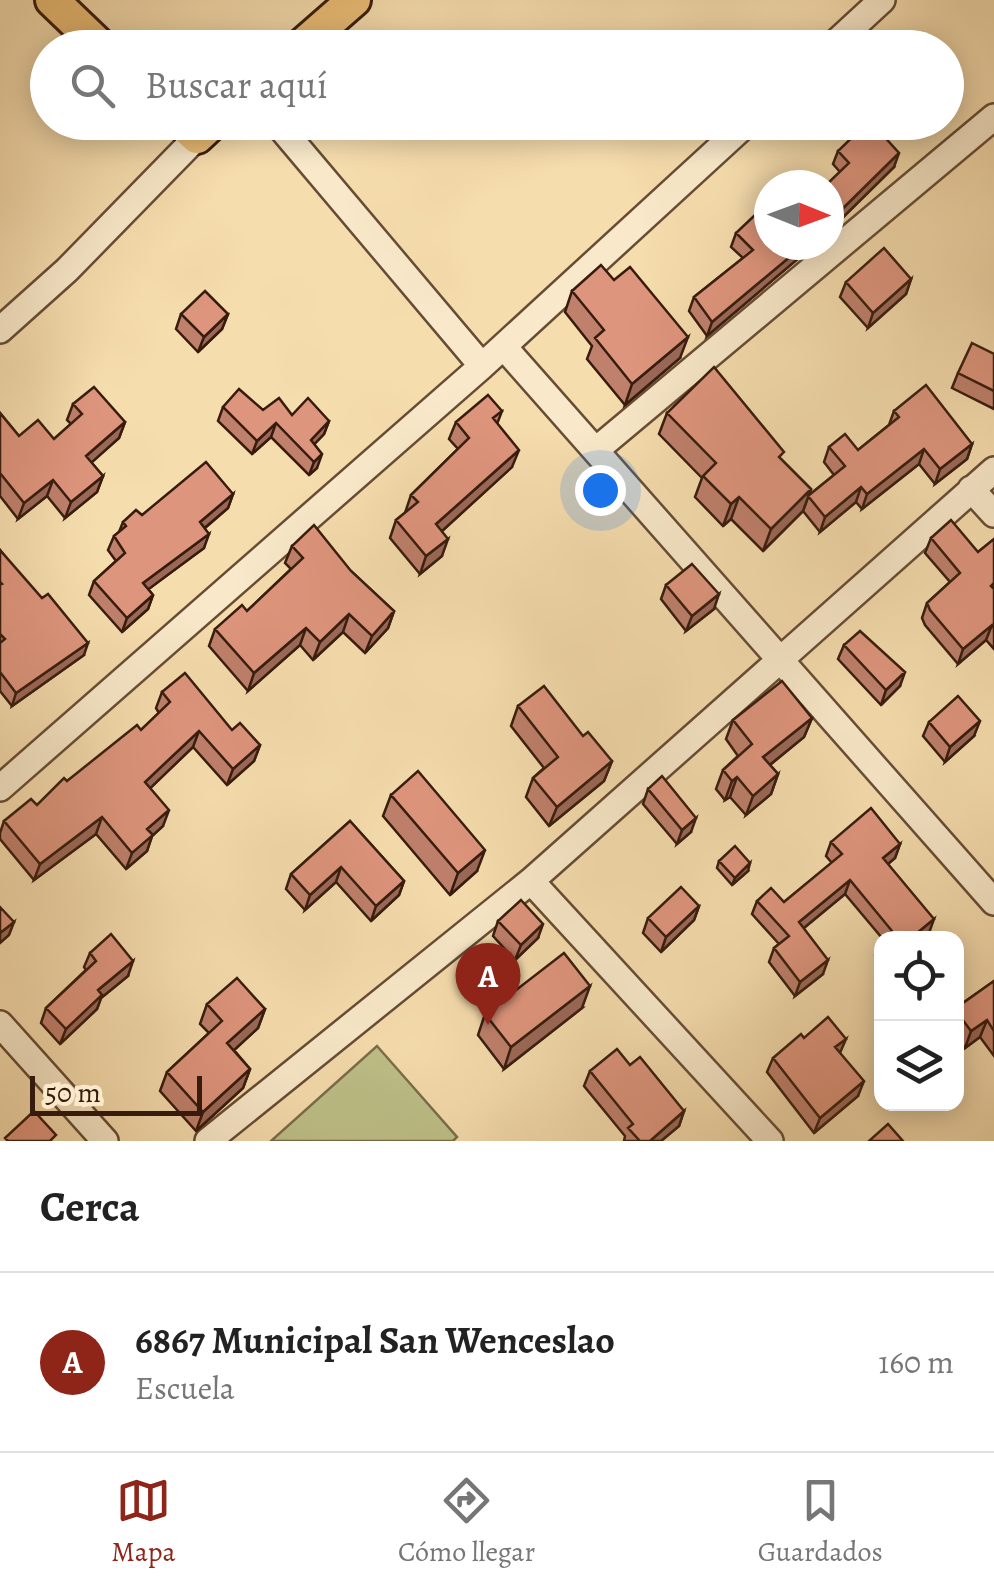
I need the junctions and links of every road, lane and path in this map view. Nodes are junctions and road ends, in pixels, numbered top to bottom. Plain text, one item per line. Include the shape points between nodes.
1 (52, 0) edge
2 (354, 0) edge
3 (882, 0) edge
4 (83, 30) edge
5 (320, 30) edge
6 (850, 30) edge
7 (994, 117) edge
8 (186, 140) edge
9 (291, 140) edge
10 (728, 140) edge
11 (0, 330) edge
12 (504, 347) junction
13 (482, 366) junction
14 (596, 450) junction
15 (994, 470) edge
16 (972, 489) junction
17 (994, 514) edge
18 (780, 659) junction
19 (0, 788) edge
20 (530, 882) junction
21 (994, 902) edge
22 (0, 1024) edge
23 (105, 1141) edge
24 (208, 1141) edge
25 (770, 1141) edge

1 - 4 main road
2 - 5 main road
3 - 6 street
7 - 14 street
8 - 11 street via 67,270
9 - 13 street
10 - 12 street
12 - 13 street
12 - 14 street
13 - 19 street
14 - 18 street
15 - 16 street
16 - 17 street
16 - 18 street
18 - 20 street
18 - 21 street
20 - 24 street
20 - 25 street
22 - 23 street

